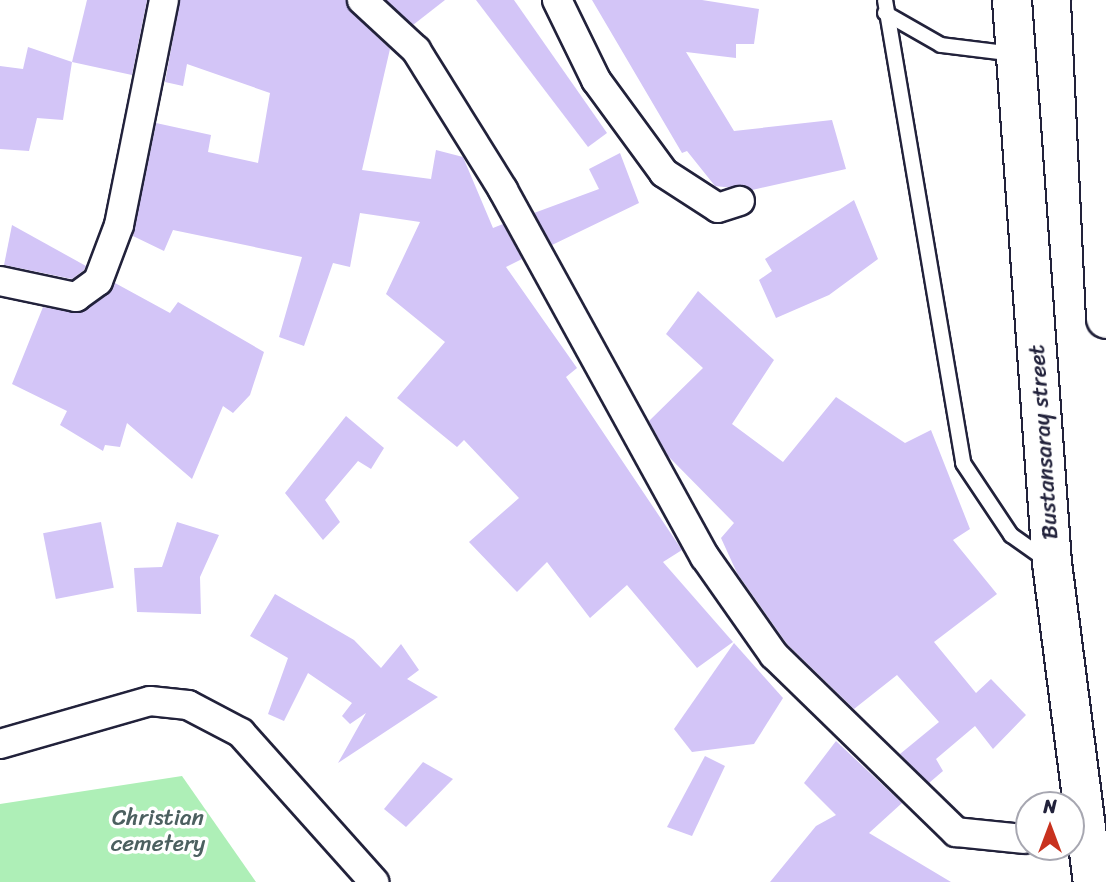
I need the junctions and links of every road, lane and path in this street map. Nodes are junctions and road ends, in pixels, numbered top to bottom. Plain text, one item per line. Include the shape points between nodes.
1 (164, 0) edge
2 (362, 0) edge
3 (557, 0) edge
4 (1012, 0) edge
5 (1091, 0) edge
6 (885, 6) edge
7 (1014, 54) junction
8 (740, 201) dead end
9 (0, 281) edge
10 (1106, 318) edge
11 (1052, 563) junction
12 (0, 744) edge
13 (1015, 838) edge
14 (374, 882) edge
15 (1093, 882) edge

1 - 9 street via 119,225 98,281 76,297
2 - 13 street via 416,50 503,190 705,557 774,655 956,832
3 - 8 street via 596,80 664,173 718,208
4 - 7 main road, Bustansaray street
5 - 10 main road
6 - 7 lane via 941,46
6 - 11 lane via 963,463 1011,535
7 - 11 main road, Bustansaray street
11 - 15 main road, Bustansaray street
12 - 14 street via 150,701 188,705 241,733

